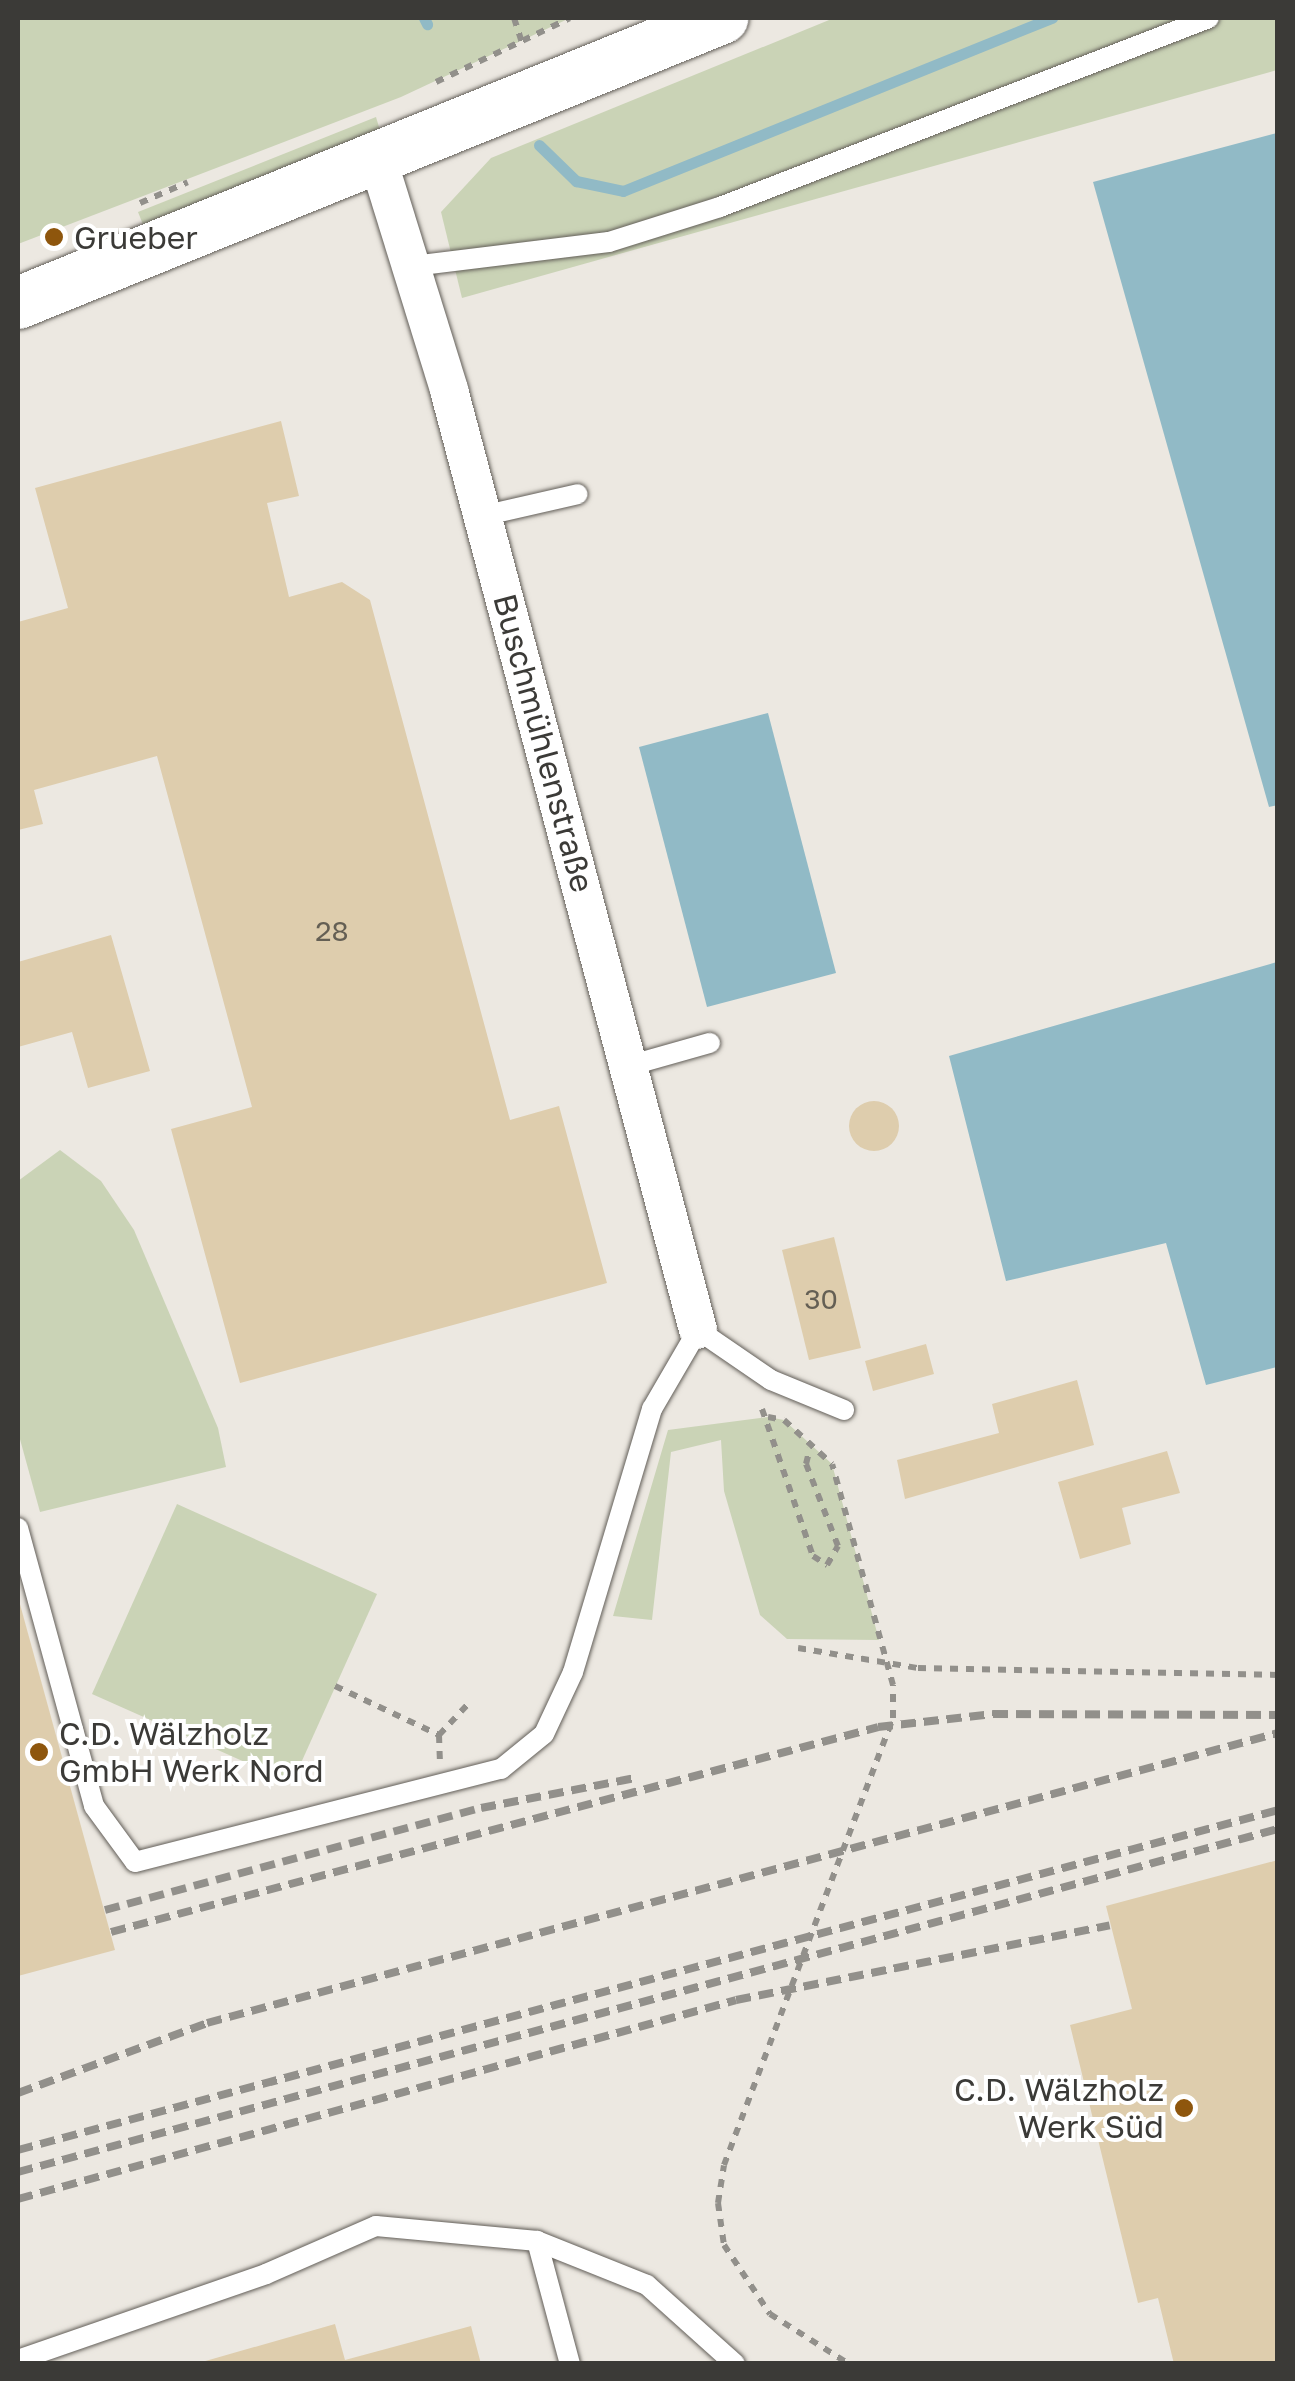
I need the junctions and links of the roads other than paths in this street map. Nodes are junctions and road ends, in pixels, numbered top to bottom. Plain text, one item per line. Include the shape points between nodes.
1 (722, 18) edge
2 (1209, 18) edge
3 (378, 160) junction
4 (413, 266) junction
5 (18, 303) edge
6 (578, 494) dead end
7 (482, 516) junction
8 (710, 1042) dead end
9 (632, 1066) junction
10 (698, 1330) junction
11 (844, 1410) dead end
12 (18, 1528) edge
13 (537, 2241) junction
14 (18, 2360) edge
15 (570, 2364) edge
16 (735, 2364) edge

1 - 3 street
2 - 4 lane via 720,207 628,236
3 - 4 street, Buschmühlenstraße
3 - 5 street
4 - 7 street, Buschmühlenstraße
6 - 7 lane
7 - 9 street, Buschmühlenstraße
8 - 9 lane
9 - 10 street, Buschmühlenstraße
10 - 11 lane via 771,1380
10 - 12 lane via 652,1409 572,1672 544,1734 501,1769 136,1862 94,1806
13 - 14 lane via 376,2226 266,2274
13 - 15 lane
13 - 16 lane via 647,2285

